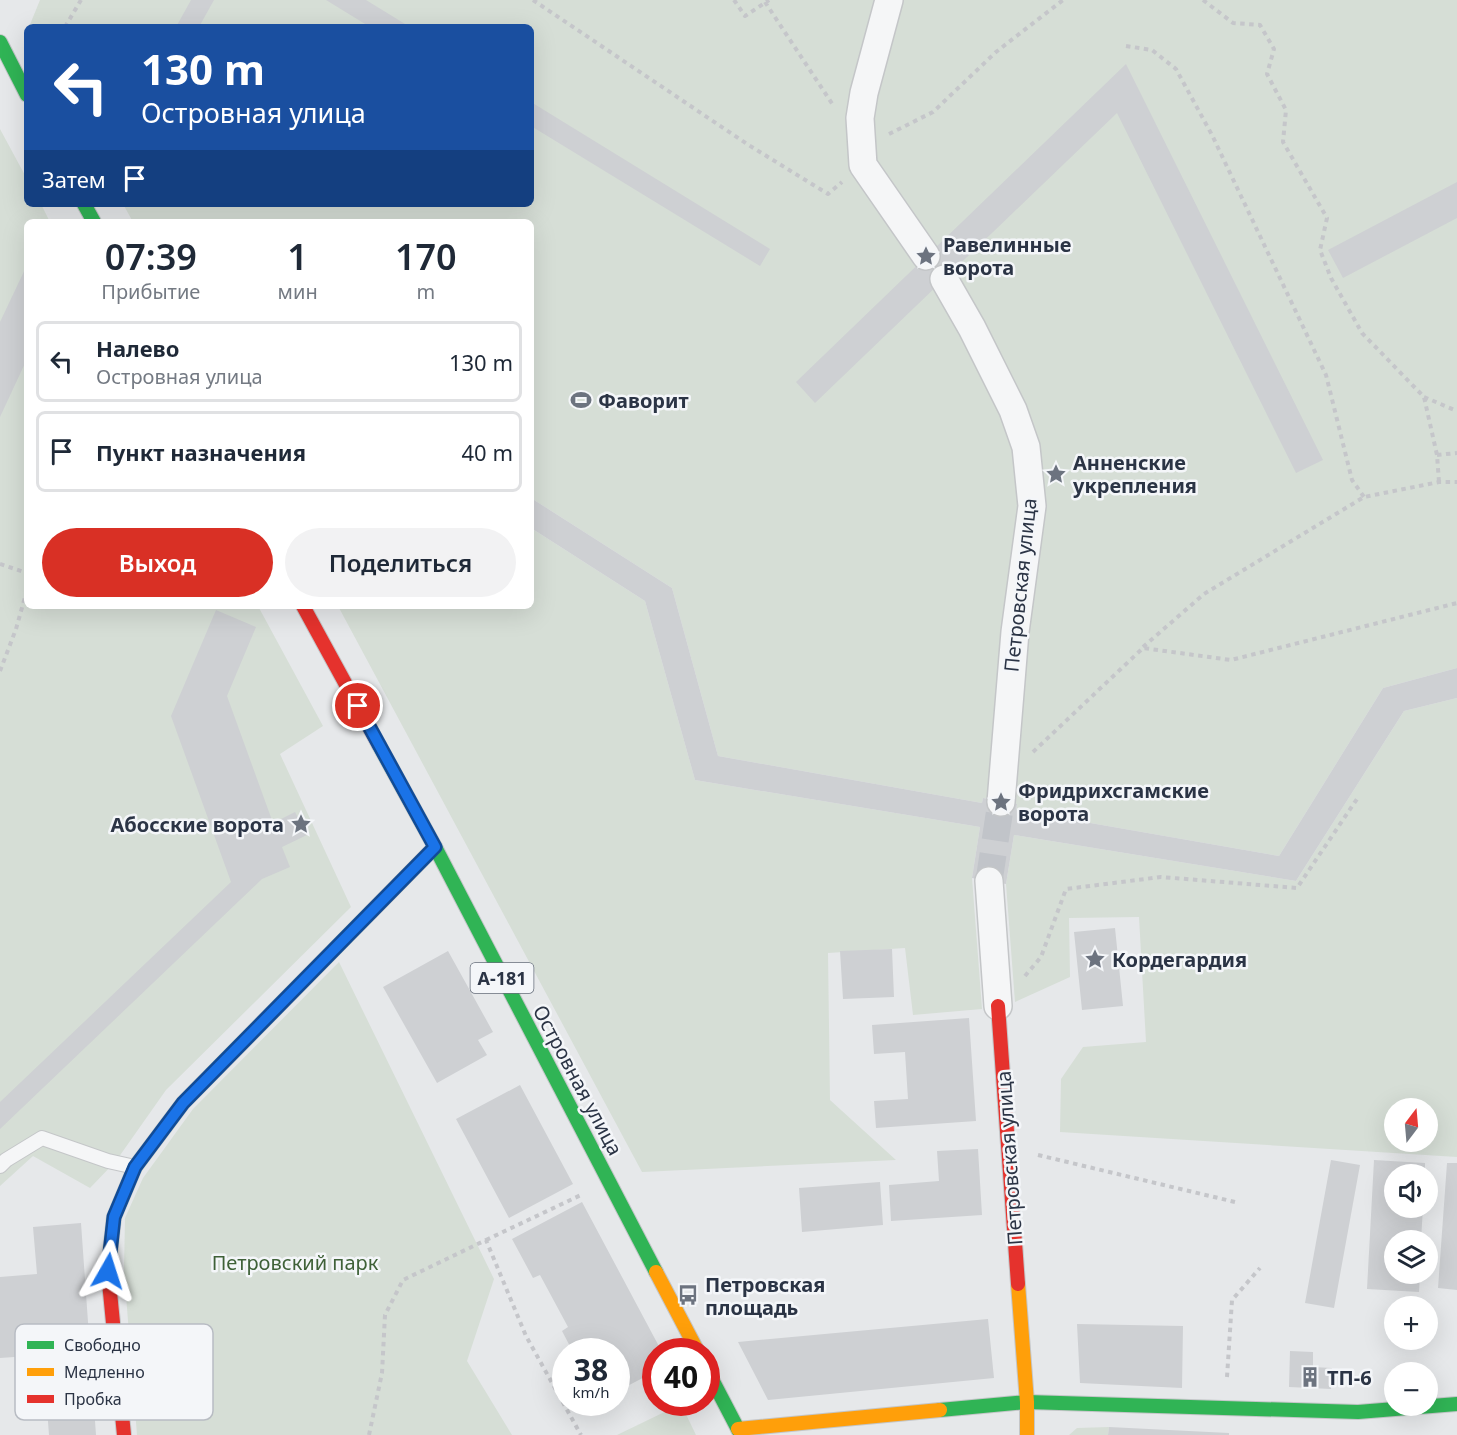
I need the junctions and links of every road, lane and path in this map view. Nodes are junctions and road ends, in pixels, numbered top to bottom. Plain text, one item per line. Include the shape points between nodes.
1 (81, 0) edge
2 (533, 0) edge
3 (734, 0) edge
4 (890, 0) edge
5 (1063, 0) edge
6 (1203, 0) edge
7 (767, 1) edge
8 (67, 24) edge
9 (0, 42) edge
10 (1126, 46) dead end
11 (24, 89) edge
12 (836, 109) dead end
13 (863, 157) junction
14 (926, 256) dead end
15 (944, 279) dead end
16 (1424, 397) junction
17 (1457, 411) edge
18 (1457, 453) edge
19 (1437, 455) junction
20 (1439, 482) junction
21 (1457, 482) edge
22 (1364, 497) junction
23 (0, 564) edge
24 (24, 572) edge
25 (24, 601) edge
26 (1457, 603) edge
27 (305, 609) edge
28 (1143, 648) junction
29 (0, 670) edge
30 (1030, 756) dead end
31 (1359, 796) dead end
32 (1001, 802) tunnel mouth
33 (435, 847) junction
34 (989, 881) tunnel mouth
35 (998, 1006) junction
36 (1009, 1148) junction
37 (0, 1166) edge
38 (135, 1167) junction
39 (591, 1191) dead end
40 (1235, 1202) dead end
41 (486, 1240) junction
42 (1260, 1268) dead end
43 (113, 1324) edge
44 (691, 1338) edge
45 (1226, 1382) dead end
46 (720, 1394) edge
47 (1027, 1402) junction
48 (1457, 1404) edge
49 (123, 1420) edge
50 (740, 1432) edge
51 (124, 1435) edge
52 (369, 1435) edge
53 (582, 1435) edge
54 (1027, 1435) edge

1 - 8 path
2 - 13 path via 828,194
3 - 7 path via 745,16
4 - 13 street via 864,93 860,118
5 - 13 path via 996,52 933,112
6 - 16 path via 1233,23 1260,25 1274,49 1267,74 1286,110 1283,142 1327,218 1320,250 1331,278 1362,333
7 - 12 path
9 - 11 street
10 - 22 path via 1152,50 1176,69 1212,135 1326,375 1352,480
13 - 14 street
15 - 32 street, Петровская улица via 1013,410 1026,447 1032,506 1015,632
16 - 17 path
16 - 19 path
18 - 19 path
19 - 20 path
20 - 21 path
20 - 22 path
22 - 28 path via 1203,594
23 - 24 path
25 - 29 path
26 - 28 path via 1231,660
27 - 33 street, Островная улица / А-181
28 - 30 path
31 - 35 path via 1297,888 1161,876 1066,888 1041,957
33 - 38 street via 183,1103
33 - 44 street, Островная улица / А-181
34 - 35 street, Петровская улица
35 - 36 street, Петровская улица
36 - 40 path
36 - 47 street, Петровская улица
37 - 38 lane via 42,1138
38 - 43 street via 114,1217 108,1271
39 - 41 path
41 - 52 path via 403,1281 385,1315 382,1373
41 - 53 path via 526,1336
42 - 45 path via 1232,1300
46 - 50 street
47 - 48 street via 1358,1412
47 - 50 street
47 - 54 street, Петровская улица
49 - 51 street

